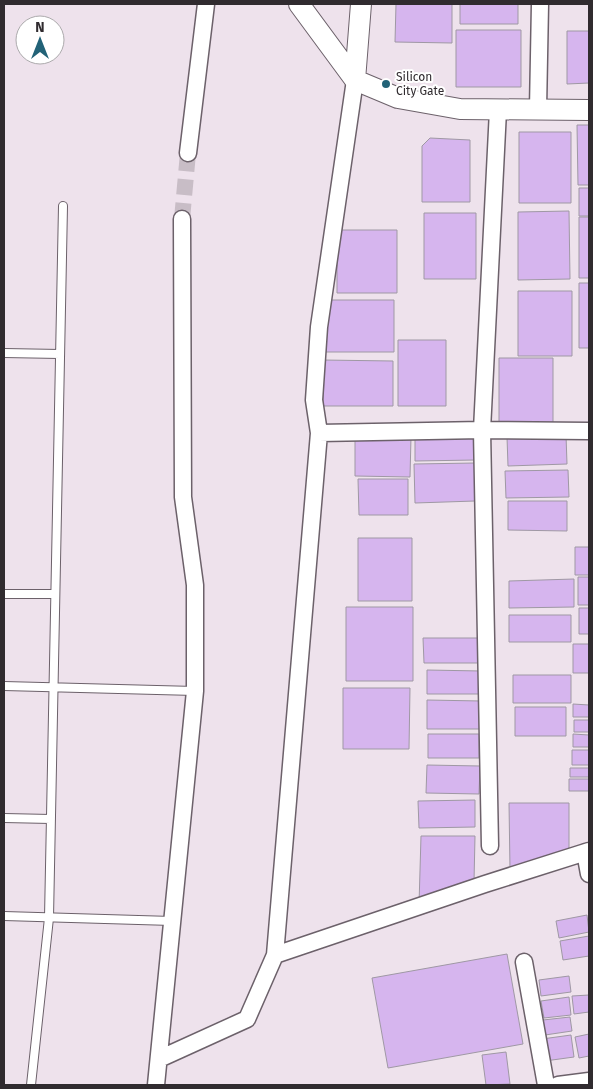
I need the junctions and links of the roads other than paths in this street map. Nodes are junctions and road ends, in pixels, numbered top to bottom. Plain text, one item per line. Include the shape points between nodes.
1 (206, 4) edge
2 (299, 4) edge
3 (360, 4) edge
4 (540, 4) edge
5 (355, 80) junction
6 (538, 109) junction
7 (498, 110) junction
8 (589, 110) edge
9 (188, 153) tunnel mouth
10 (63, 206) dead end
11 (182, 219) tunnel mouth
12 (4, 353) edge
13 (60, 354) junction
14 (482, 430) junction
15 (589, 431) edge
16 (319, 433) junction
17 (4, 594) edge
18 (55, 594) junction
19 (4, 686) edge
20 (54, 687) junction
21 (195, 691) junction
22 (4, 818) edge
23 (51, 819) junction
24 (490, 846) dead end
25 (587, 852) edge
26 (589, 874) edge
27 (4, 916) edge
28 (49, 918) junction
29 (172, 921) junction
30 (275, 955) junction
31 (524, 962) dead end
32 (159, 1059) junction
33 (589, 1080) edge
34 (32, 1085) edge
35 (156, 1085) edge
36 (546, 1085) edge
37 (558, 1085) edge

1 - 9 street
2 - 5 street
3 - 5 street
4 - 6 street
5 - 7 street via 398,98 460,109
5 - 16 street via 319,327 314,400
6 - 7 street
6 - 8 street
7 - 14 street
10 - 13 lane
11 - 21 street via 183,497 195,584
12 - 13 lane
13 - 18 lane
14 - 15 street
14 - 16 street
14 - 24 street
16 - 30 street
17 - 18 lane
18 - 20 lane
19 - 20 lane
20 - 21 lane
20 - 23 lane
21 - 29 street
22 - 23 lane
23 - 28 lane
25 - 26 street
25 - 30 street
27 - 28 lane
28 - 29 lane
28 - 34 lane
29 - 32 street
30 - 32 street via 247,1019
31 - 36 street
32 - 35 street
33 - 37 street

